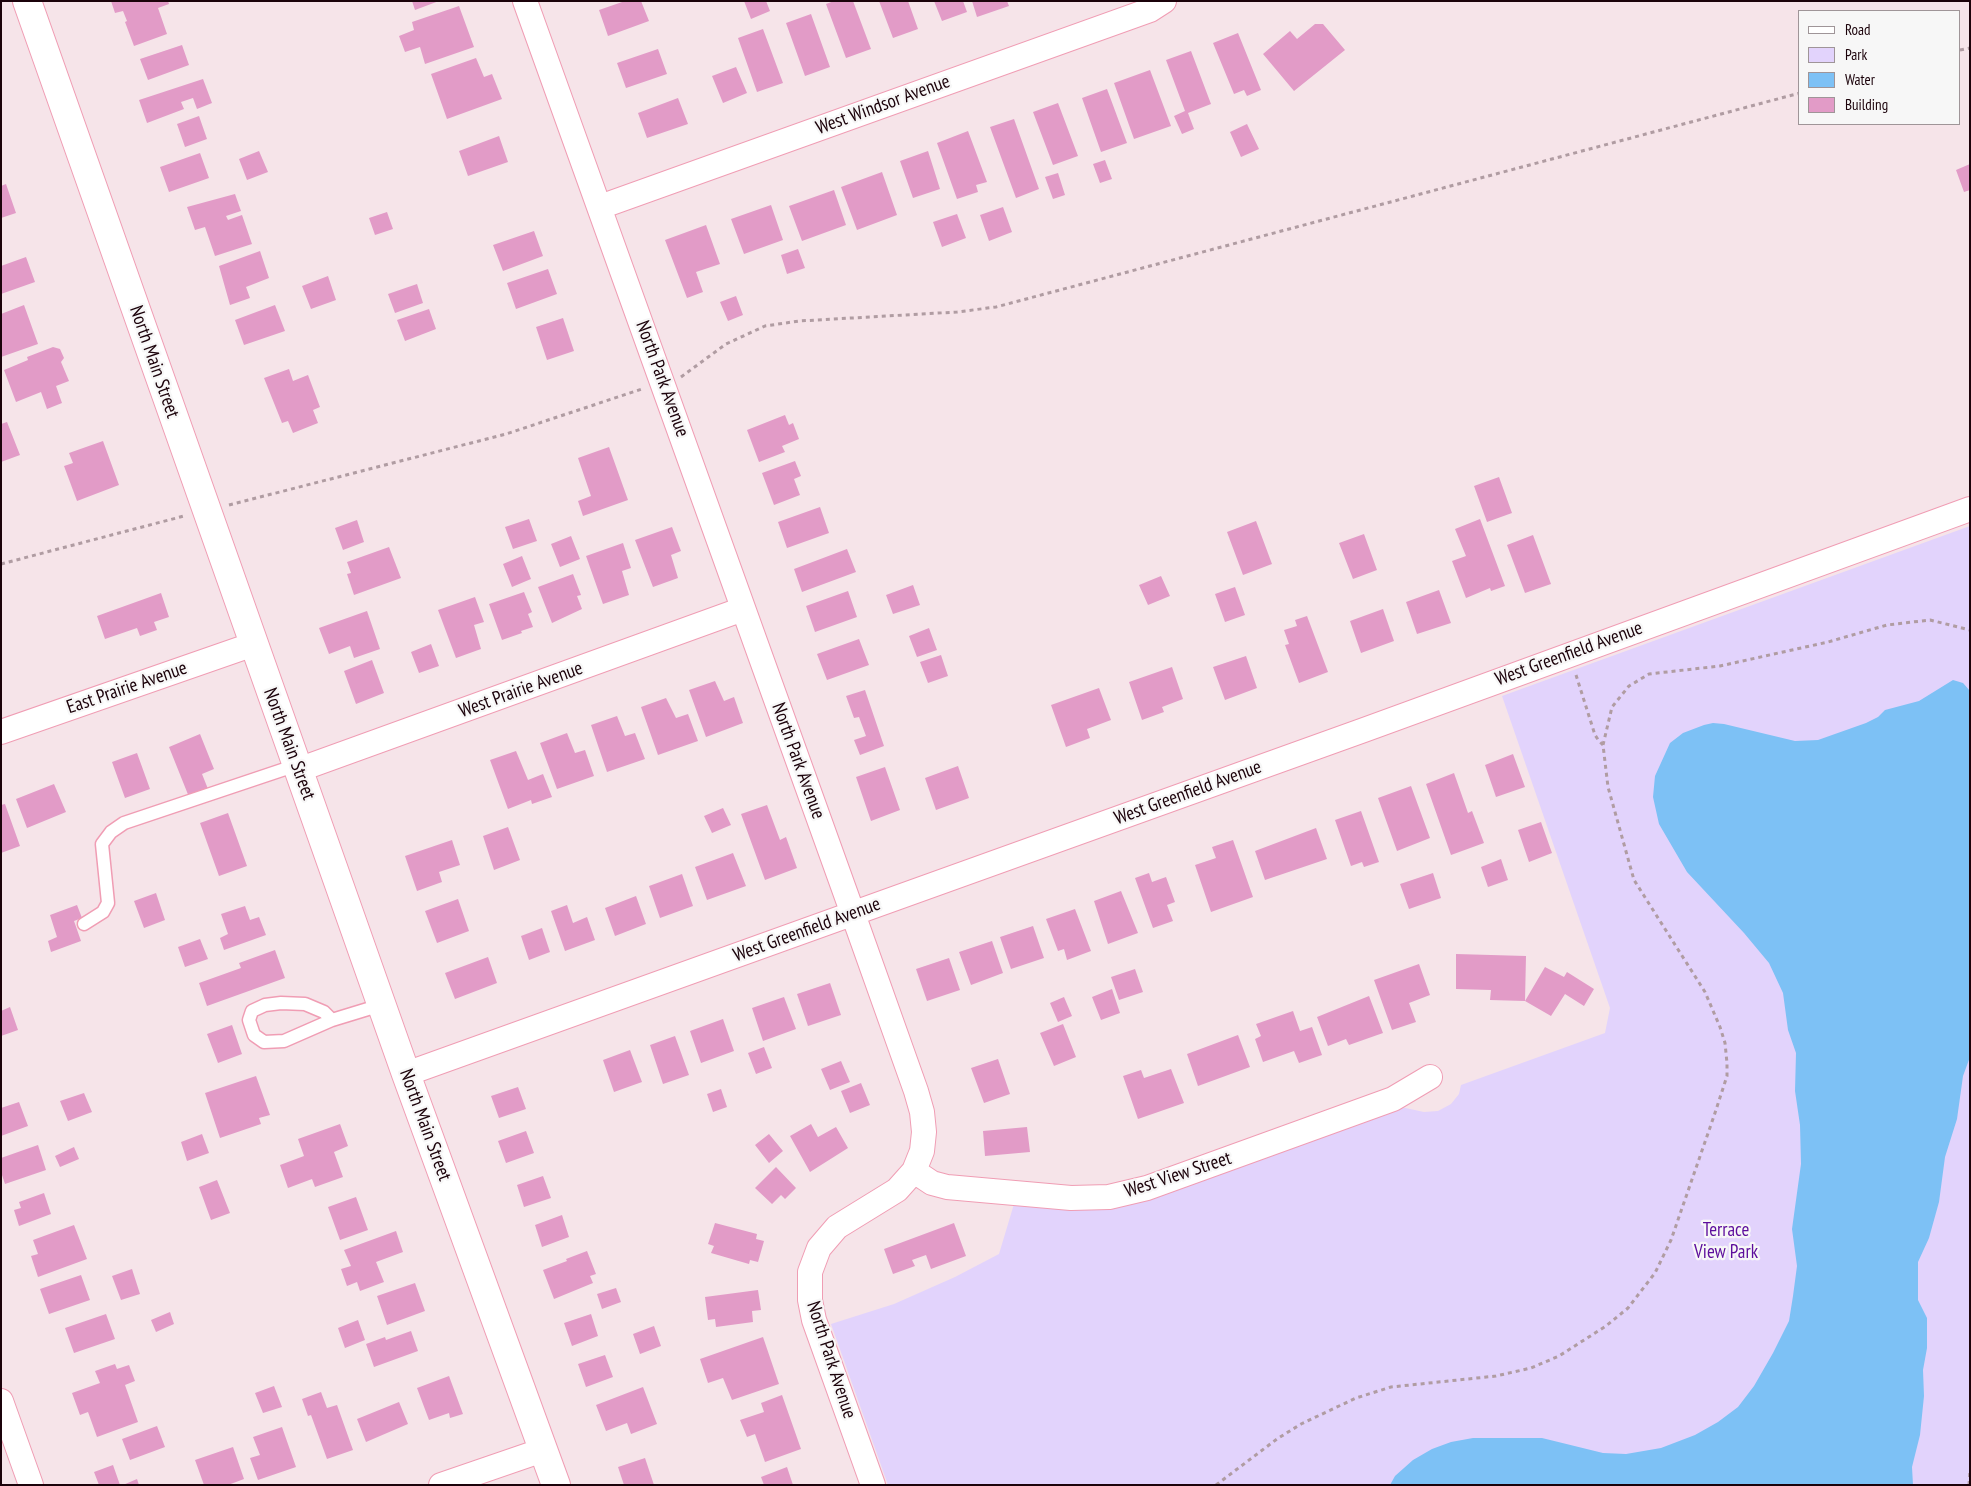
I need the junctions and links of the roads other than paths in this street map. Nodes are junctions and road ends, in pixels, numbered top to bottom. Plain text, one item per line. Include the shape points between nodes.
1 (27, 1) edge
2 (526, 1) edge
3 (1164, 1) edge
4 (600, 206) junction
5 (1970, 510) edge
6 (743, 610) junction
7 (254, 644) junction
8 (1, 732) edge
9 (297, 768) junction
10 (853, 914) junction
11 (84, 924) dead end
12 (381, 1005) junction
13 (332, 1020) junction
14 (406, 1074) junction
15 (1430, 1077) dead end
16 (914, 1171) junction
17 (1, 1401) edge
18 (543, 1450) junction
19 (31, 1485) edge
20 (441, 1485) edge
21 (556, 1485) edge
22 (873, 1485) edge

1 - 7 street, North Main Street
2 - 4 street, North Park Avenue
3 - 4 street, West Windsor Avenue via 1150,10
4 - 6 street, North Park Avenue
5 - 10 street, West Greenfield Avenue
6 - 9 street, West Prairie Avenue
6 - 10 street, North Park Avenue
7 - 8 street, East Prairie Avenue
7 - 9 street, North Main Street
9 - 11 lane via 124,823 111,832 102,844 108,903 103,912
9 - 12 street, North Main Street
10 - 14 street, West Greenfield Avenue
10 - 16 street, North Park Avenue via 922,1112 922,1151
12 - 13 lane
12 - 14 street, North Main Street
13 - 13 lane via 284,1042 264,1042 254,1035 249,1020 252,1011 265,1004 281,1003 305,1004 324,1012
14 - 18 street, North Main Street
15 - 16 street, West View Street via 1393,1099 1165,1182 1118,1195 1071,1198 947,1187 932,1184
16 - 22 street, North Park Avenue via 897,1190 831,1232 813,1259 810,1272 810,1300 816,1327
17 - 19 street
18 - 20 street
18 - 21 street, North Main Street

